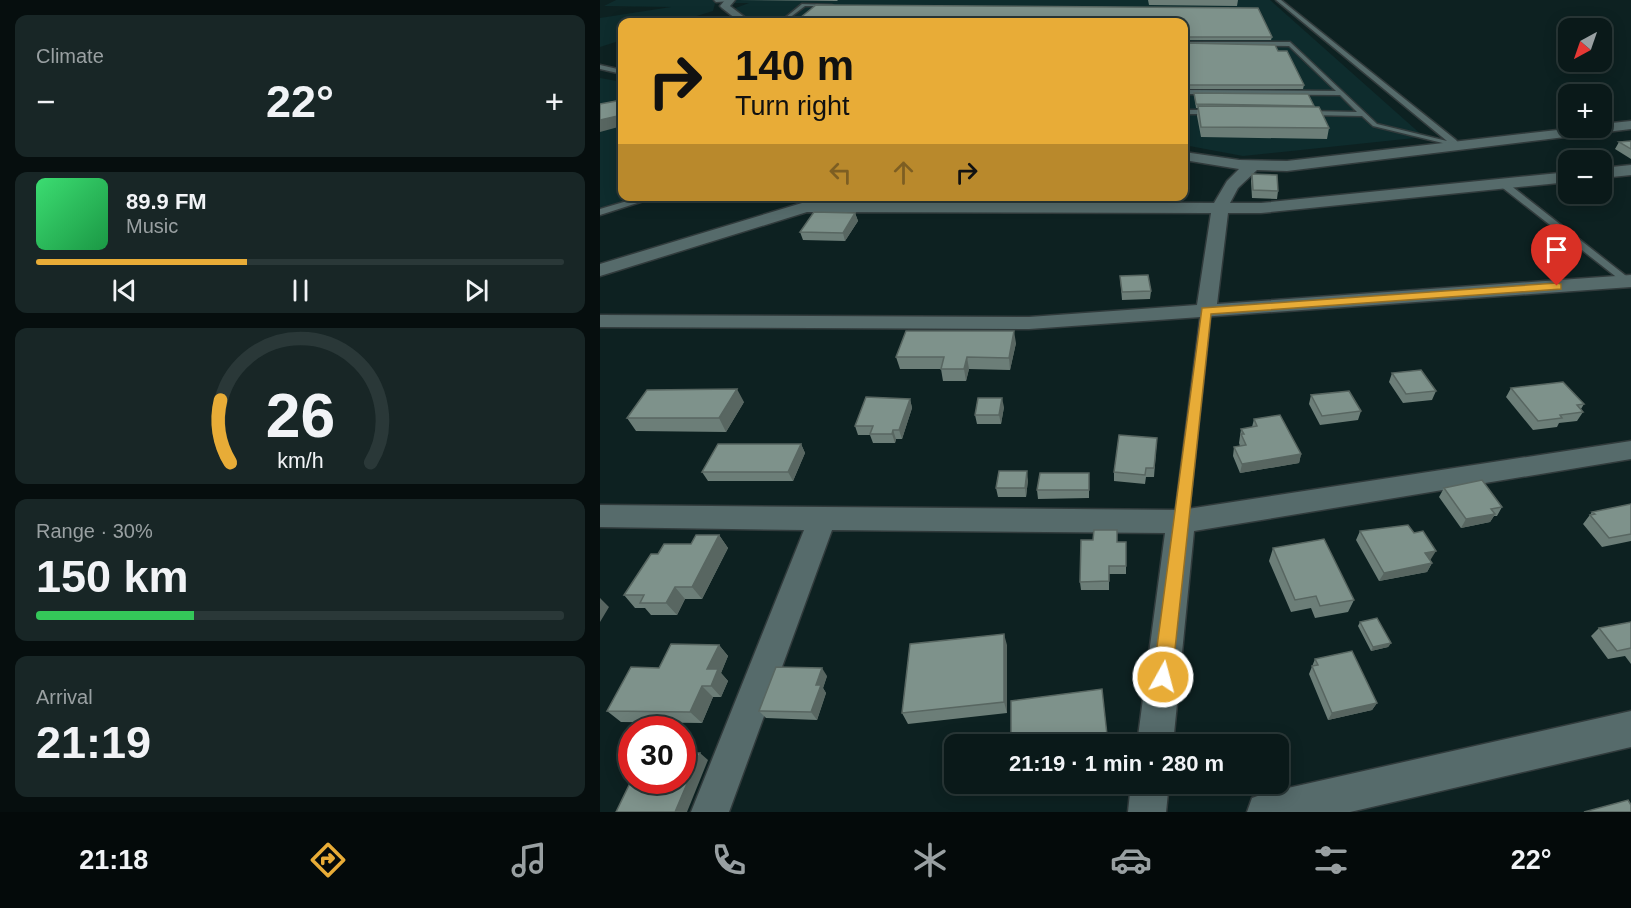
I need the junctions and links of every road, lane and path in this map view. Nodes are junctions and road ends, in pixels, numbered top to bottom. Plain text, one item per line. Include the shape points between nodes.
1 (1278, 0) edge
2 (716, 1) edge
3 (729, 1) edge
4 (840, 6) edge
5 (741, 18) edge
6 (788, 18) edge
7 (1188, 44) edge
8 (600, 68) edge
9 (615, 70) junction
10 (618, 71) edge
11 (600, 73) edge
12 (1188, 92) edge
13 (1341, 93) junction
14 (1188, 112) edge
15 (1220, 112) edge
16 (1303, 113) edge
17 (1363, 114) junction
18 (1631, 125) edge
19 (1456, 145) junction
20 (1188, 157) edge
21 (1252, 166) junction
22 (1631, 170) edge
23 (1612, 172) edge
24 (1558, 178) edge
25 (1502, 183) junction
26 (638, 201) edge
27 (826, 201) edge
28 (1167, 201) edge
29 (807, 207) junction
30 (1195, 209) junction
31 (1220, 209) junction
32 (600, 212) edge
33 (600, 270) edge
34 (1629, 281) edge
35 (1206, 311) junction
36 (600, 321) edge
37 (1631, 450) edge
38 (600, 516) edge
39 (822, 519) junction
40 (1181, 522) junction
41 (1631, 729) edge
42 (1156, 734) edge
43 (1148, 794) edge
44 (710, 812) edge
45 (1146, 812) edge
46 (1266, 812) edge

1 - 19 lane
2 - 3 lane
3 - 5 street via 725,6
4 - 6 lane via 804,6
7 - 13 lane via 1290,44
8 - 9 lane
9 - 10 lane
9 - 11 lane
12 - 13 lane
13 - 17 lane
14 - 15 lane
16 - 17 lane
17 - 19 lane via 1375,125
18 - 19 street
19 - 21 street via 1287,166
20 - 21 street
21 - 31 street via 1225,193
22 - 23 street
24 - 25 street
25 - 31 street
25 - 34 lane
26 - 32 lane
27 - 29 street
28 - 30 street
29 - 30 street
29 - 33 street
30 - 31 street
31 - 35 street
34 - 35 street
35 - 36 street via 1029,323
35 - 40 lane
37 - 40 street
38 - 39 street
39 - 40 street
39 - 44 street
40 - 42 street
41 - 46 street
43 - 45 street

